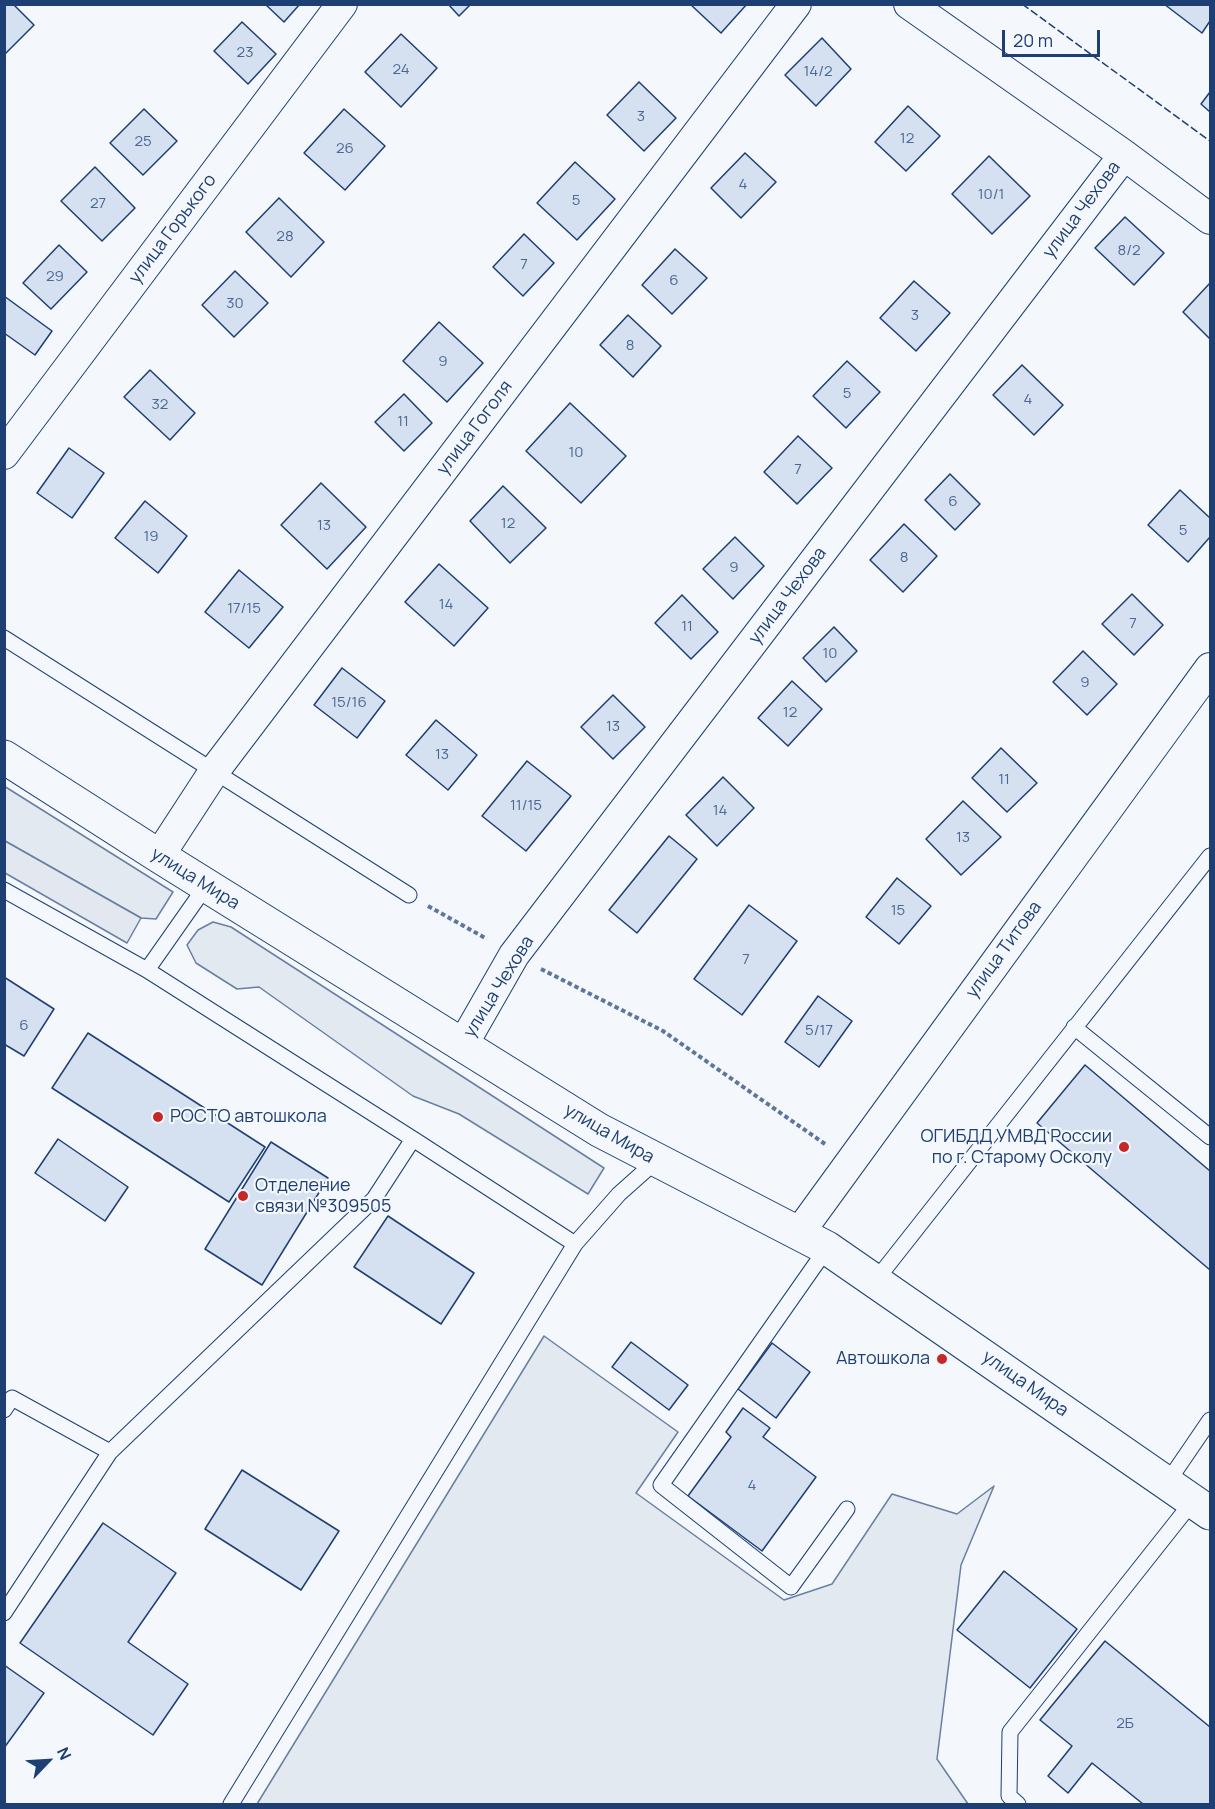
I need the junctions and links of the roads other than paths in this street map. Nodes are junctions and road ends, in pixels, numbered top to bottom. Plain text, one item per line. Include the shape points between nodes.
1 (342, 4) edge
2 (796, 4) edge
3 (909, 4) edge
4 (1124, 155) junction
5 (1210, 219) edge
6 (4, 454) edge
7 (4, 638) edge
8 (1210, 671) edge
9 (4, 757) edge
10 (216, 770) junction
11 (159, 856) junction
12 (1210, 856) edge
13 (206, 886) junction
14 (4, 890) edge
15 (409, 895) road end
16 (147, 970) junction
17 (1074, 1026) junction
18 (462, 1046) junction
19 (1210, 1137) edge
20 (413, 1140) junction
21 (656, 1161) junction
22 (813, 1240) junction
23 (575, 1244) junction
24 (876, 1280) junction
25 (4, 1410) edge
26 (1210, 1420) edge
27 (110, 1452) junction
28 (1167, 1483) junction
29 (1202, 1507) edge
30 (847, 1509) dead end
31 (4, 1612) edge
32 (231, 1804) edge
33 (1018, 1804) edge

1 - 6 street, улица Горького
2 - 10 street, улица Гоголя
3 - 4 street
4 - 5 street
4 - 18 street, улица Чехова via 514,955
7 - 10 lane
8 - 22 street, улица Титова via 850,1161
9 - 11 main road, улица Мира
10 - 11 street, улица Гоголя
10 - 15 lane
11 - 13 main road, улица Мира
12 - 17 lane
13 - 16 lane
13 - 18 main road, улица Мира
14 - 16 lane
16 - 20 lane
17 - 19 lane
17 - 24 lane
18 - 21 main road, улица Мира
20 - 23 lane
20 - 27 lane via 374,1199
21 - 22 main road, улица Мира
21 - 23 lane via 619,1194
22 - 24 main road, улица Мира
22 - 30 lane via 661,1485 791,1587
23 - 32 lane
24 - 28 main road, улица Мира
25 - 27 lane via 12,1398
26 - 28 lane
27 - 31 lane
28 - 29 main road, улица Мира
29 - 33 lane via 1010,1732 1009,1796

